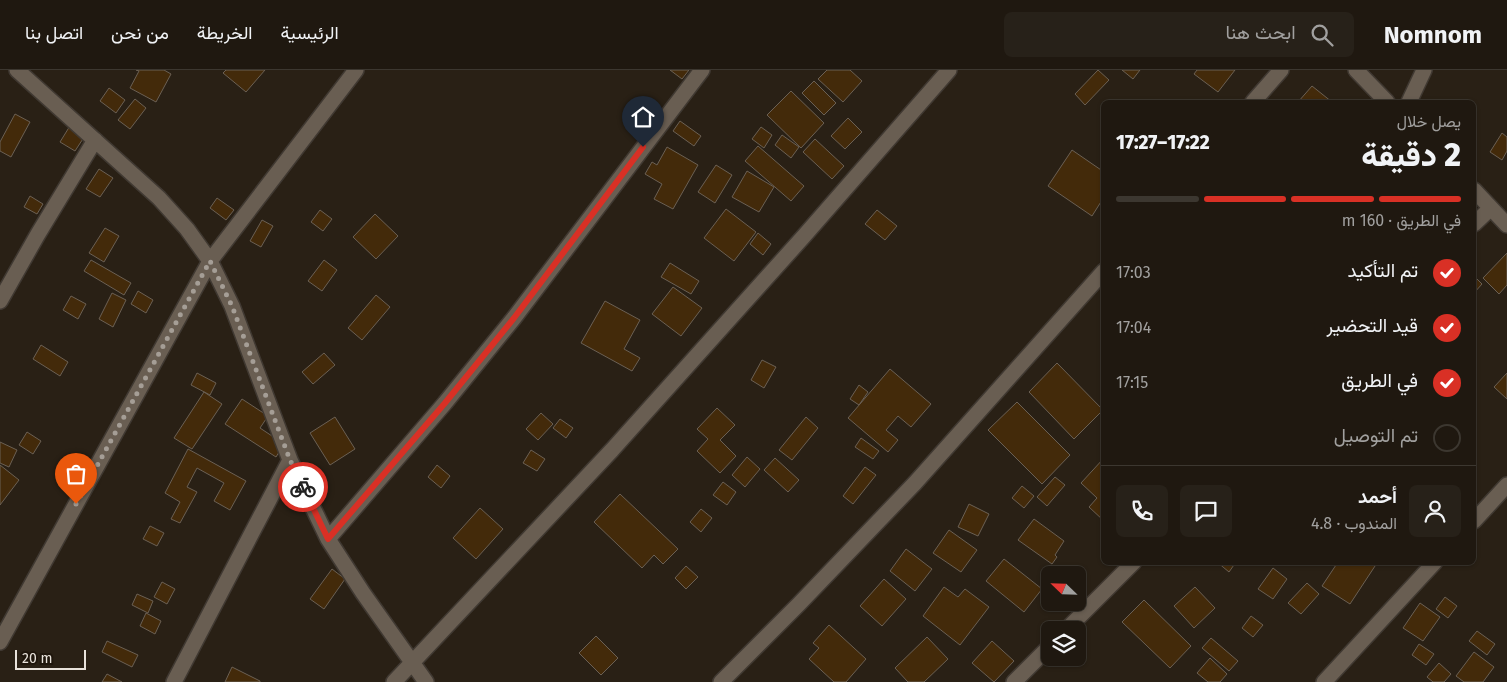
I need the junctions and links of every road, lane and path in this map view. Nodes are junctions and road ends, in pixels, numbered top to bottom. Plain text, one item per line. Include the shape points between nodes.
1 (17, 70) edge
2 (356, 70) edge
3 (702, 70) edge
4 (949, 70) edge
5 (1281, 70) edge
6 (1356, 70) edge
7 (1424, 70) edge
8 (1255, 100) edge
9 (1385, 100) edge
10 (1410, 100) edge
11 (95, 140) junction
12 (1476, 192) edge
13 (1491, 208) junction
14 (1476, 222) edge
15 (1507, 225) edge
16 (210, 261) junction
17 (1101, 274) edge
18 (0, 301) edge
19 (290, 460) junction
20 (1507, 485) edge
21 (1476, 519) edge
22 (328, 539) junction
23 (1131, 565) edge
24 (1432, 565) edge
25 (1075, 621) edge
26 (0, 642) edge
27 (1041, 655) edge
28 (413, 662) junction
29 (174, 682) edge
30 (394, 682) edge
31 (426, 682) edge
32 (721, 682) edge
33 (1014, 682) edge
34 (1324, 682) edge

1 - 11 street
2 - 16 street
3 - 22 street via 514,318
4 - 28 street via 612,450
5 - 8 street
6 - 9 street
7 - 10 street
11 - 16 street via 159,198
11 - 18 street
12 - 13 street
13 - 14 street
13 - 15 street
16 - 19 street via 232,306
16 - 26 street
17 - 32 street via 915,483
19 - 22 street
19 - 29 street
20 - 21 street
22 - 28 street
23 - 25 street
24 - 34 street
27 - 33 street
28 - 30 street
28 - 31 street

